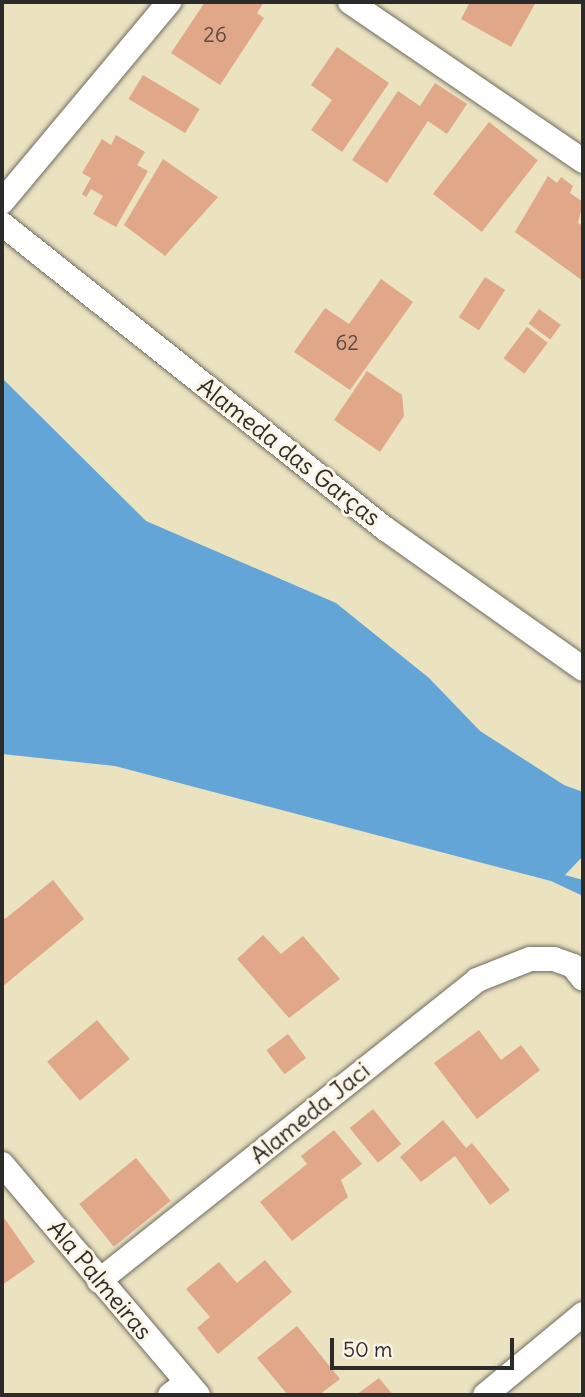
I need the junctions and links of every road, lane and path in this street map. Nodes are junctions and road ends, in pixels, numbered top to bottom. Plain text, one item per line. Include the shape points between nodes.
1 (169, 2) edge
2 (350, 2) edge
3 (583, 161) edge
4 (2, 202) edge
5 (2, 224) edge
6 (579, 658) edge
7 (583, 979) edge
8 (2, 1164) edge
9 (99, 1281) junction
10 (583, 1314) edge
11 (185, 1391) edge
12 (485, 1395) edge

1 - 4 street
2 - 3 street
5 - 6 street, Alameda das Garças via 387,530
7 - 9 street, Alameda Jaci via 573,966 554,959 530,959 477,980
8 - 9 street, Ala Palmeiras
9 - 11 street, Ala Palmeiras
10 - 12 street

